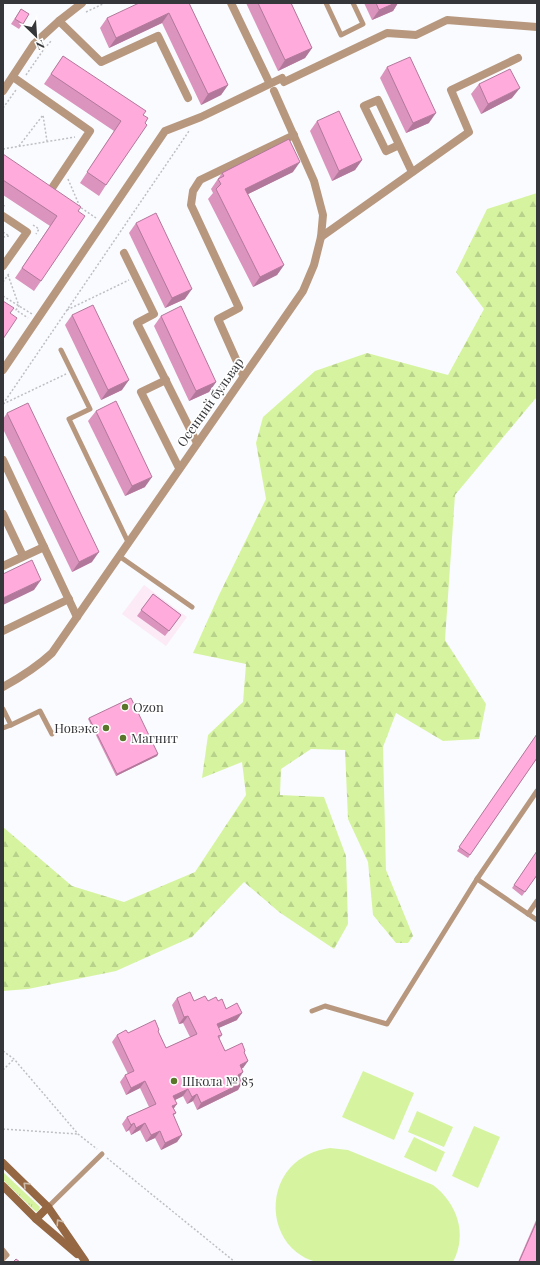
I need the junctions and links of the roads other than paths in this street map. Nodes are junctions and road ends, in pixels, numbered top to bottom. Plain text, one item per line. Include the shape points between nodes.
1 (82, 3) edge
2 (231, 3) edge
3 (326, 3) edge
4 (353, 3) edge
5 (59, 21) junction
6 (537, 27) edge
7 (518, 58) dead end
8 (13, 77) junction
9 (269, 82) dead end
10 (3, 91) edge
11 (274, 91) dead end
12 (188, 98) dead end
13 (294, 135) junction
14 (400, 145) junction
15 (412, 172) junction
16 (52, 188) edge
17 (3, 216) edge
18 (322, 238) junction
19 (124, 253) dead end
20 (3, 266) edge
21 (61, 350) dead end
22 (3, 370) edge
23 (244, 375) junction
24 (166, 380) junction
25 (197, 443) junction
26 (3, 460) edge
27 (179, 468) junction
28 (3, 514) edge
29 (128, 542) junction
30 (44, 547) junction
31 (23, 556) junction
32 (118, 556) junction
33 (3, 566) edge
34 (69, 599) junction
35 (192, 607) dead end
36 (77, 617) junction
37 (3, 631) edge
38 (3, 687) edge
39 (3, 709) edge
40 (11, 725) junction
41 (3, 728) edge
42 (52, 734) dead end
43 (537, 791) edge
44 (477, 879) junction
45 (537, 901) edge
46 (528, 914) junction
47 (537, 920) edge
48 (312, 1011) dead end
49 (102, 1154) road end
50 (3, 1162) edge
51 (3, 1186) edge
52 (48, 1207) junction
53 (36, 1219) junction
54 (3, 1250) edge
55 (3, 1259) edge
56 (86, 1262) edge

1 - 5 street
2 - 9 street
3 - 4 lane via 341,35 363,24
5 - 8 street via 34,44
5 - 12 street via 101,62 158,36
6 - 22 street via 447,20 416,35 387,33 284,82 282,78 201,117 165,131
7 - 15 street via 451,90 469,132
8 - 10 street
8 - 16 street via 90,131
11 - 13 street, Осенний бульвар
13 - 18 street, Осенний бульвар via 314,181 323,215
13 - 23 street via 200,180 193,190 191,205 239,308 218,319
14 - 14 street via 378,100 364,106 386,152
14 - 15 street
15 - 18 street
17 - 20 street via 27,232
18 - 23 street, Осенний бульвар via 303,291
19 - 24 street via 154,314 138,323
21 - 29 lane via 90,409 69,419
23 - 25 street, Осенний бульвар
24 - 25 street
24 - 27 street via 142,392
25 - 27 street, Осенний бульвар
26 - 30 street
27 - 29 street, Осенний бульвар
28 - 31 street
29 - 32 street, Осенний бульвар
30 - 31 street
30 - 34 street
31 - 33 street
32 - 35 lane
32 - 36 street, Осенний бульвар
34 - 36 street
34 - 37 street
36 - 38 street, Осенний бульвар via 42,663
39 - 40 lane
40 - 41 lane
40 - 42 lane via 40,711
43 - 44 lane
44 - 46 lane
44 - 48 lane via 387,1024 325,1006
45 - 46 lane
46 - 47 lane
49 - 52 lane
52 -> 50 main road
51 - 53 main road
52 - 53 main road
56 -> 52 main road
53 - 56 main road
54 - 55 lane via 7,1255

